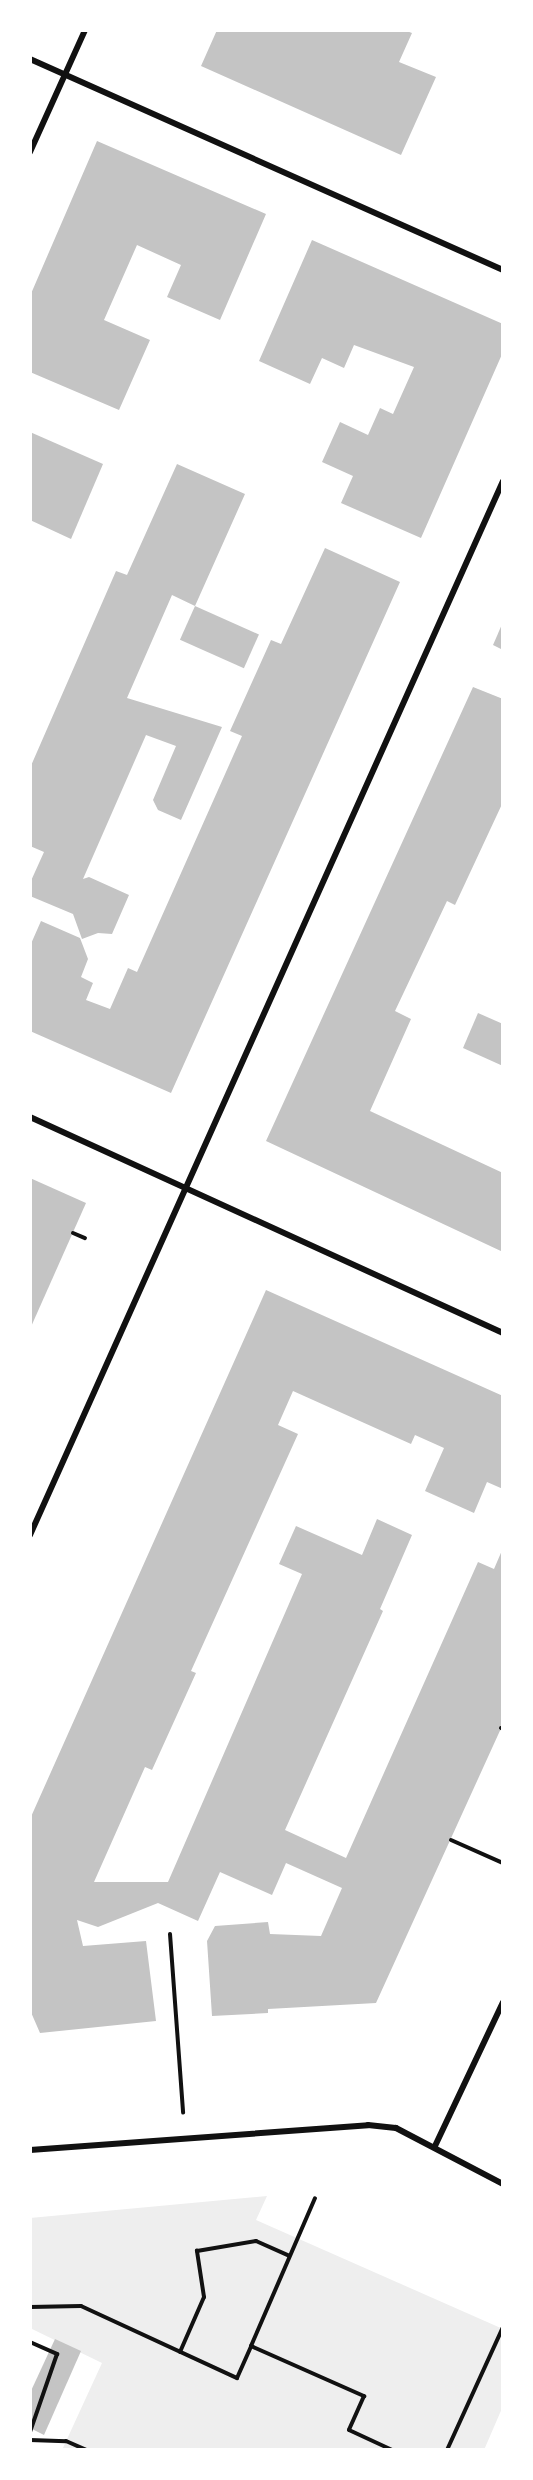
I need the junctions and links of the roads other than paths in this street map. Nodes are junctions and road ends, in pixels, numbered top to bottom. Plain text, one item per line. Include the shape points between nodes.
1 (85, 30) edge
2 (30, 59) edge
3 (64, 75) junction
4 (30, 152) edge
5 (503, 270) edge
6 (503, 481) edge
7 (30, 1117) edge
8 (186, 1188) junction
9 (503, 1333) edge
10 (30, 1535) edge
11 (503, 2002) edge
12 (435, 2146) junction
13 (30, 2150) edge
14 (503, 2184) edge

1 - 3 street
2 - 3 street
3 - 4 street
3 - 5 street
6 - 8 street
7 - 8 street
8 - 9 street
8 - 10 street
11 - 12 street
12 - 13 street via 396,2128 368,2125
12 - 14 street

